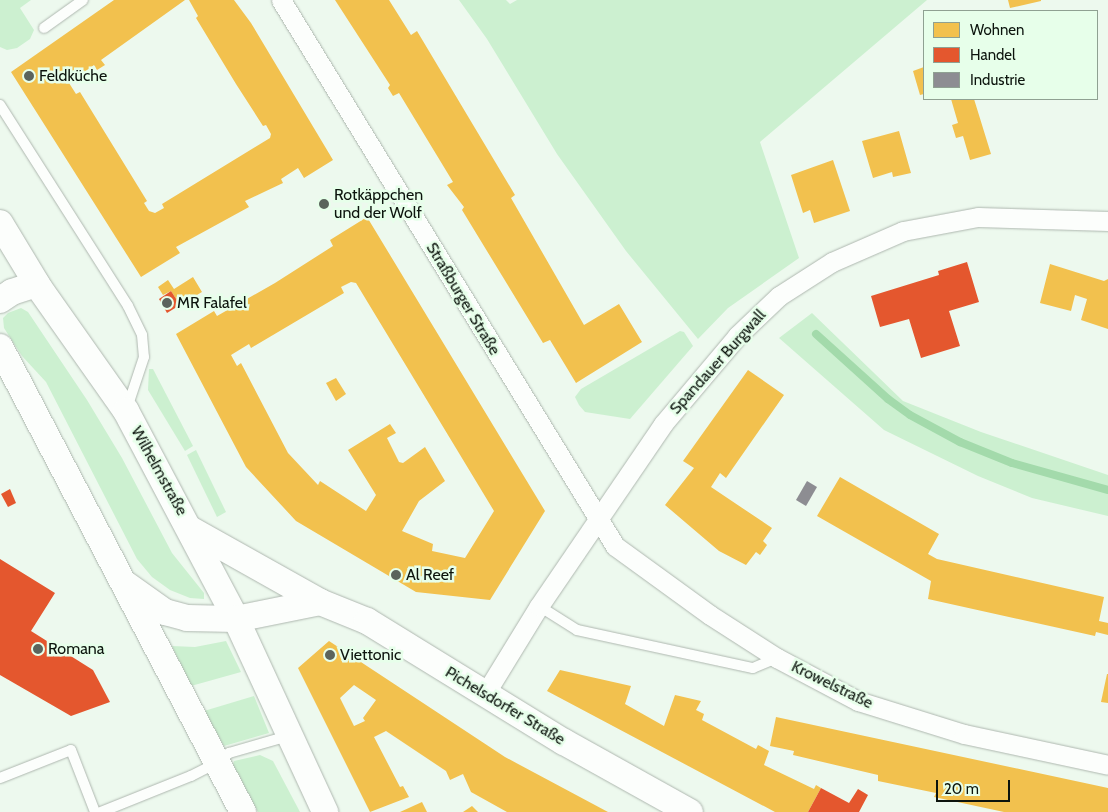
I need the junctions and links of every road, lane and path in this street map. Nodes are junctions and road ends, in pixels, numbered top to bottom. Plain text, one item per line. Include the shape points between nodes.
1 (83, 0) edge
2 (281, 0) edge
3 (44, 28) dead end
4 (2, 113) edge
5 (1108, 220) edge
6 (0, 223) edge
7 (37, 284) junction
8 (0, 300) edge
9 (0, 347) edge
10 (126, 411) junction
11 (598, 520) junction
12 (190, 529) junction
13 (123, 581) junction
14 (320, 602) junction
15 (539, 606) junction
16 (236, 619) junction
17 (777, 658) junction
18 (485, 694) junction
19 (289, 736) junction
20 (218, 764) junction
21 (1108, 765) edge
22 (0, 778) edge
23 (95, 812) edge
24 (101, 812) edge
25 (243, 812) edge
26 (325, 812) edge
27 (690, 812) edge

1 - 3 lane
2 - 11 street, Straßburger Straße
4 - 10 lane via 128,306 142,335 144,357
5 - 11 street, Spandauer Burgwall via 978,217 903,231 832,262 780,296 738,336 663,424
6 - 7 main road, Wilhelmstraße
7 - 8 main road via 12,292
7 - 10 main road, Wilhelmstraße
9 - 13 main road
10 - 12 main road, Wilhelmstraße
11 - 15 street, Spandauer Burgwall
11 - 17 street, Krowelstraße via 615,546 701,609
12 - 14 main road, Pichelsdorfer Straße
12 - 16 main road, Wilhelmstraße
13 - 16 main road via 165,612 187,618
13 - 20 main road
14 - 16 main road
14 - 18 main road, Pichelsdorfer Straße via 367,621
15 - 17 lane via 577,630 753,668
15 - 18 street, Spandauer Burgwall
16 - 19 main road, Wilhelmstraße
17 - 21 street, Krowelstraße via 858,701 964,734
18 - 27 main road, Pichelsdorfer Straße
19 - 20 lane via 230,753
19 - 26 main road, Wilhelmstraße
20 - 24 lane
20 - 25 main road
22 - 23 lane via 71,750

